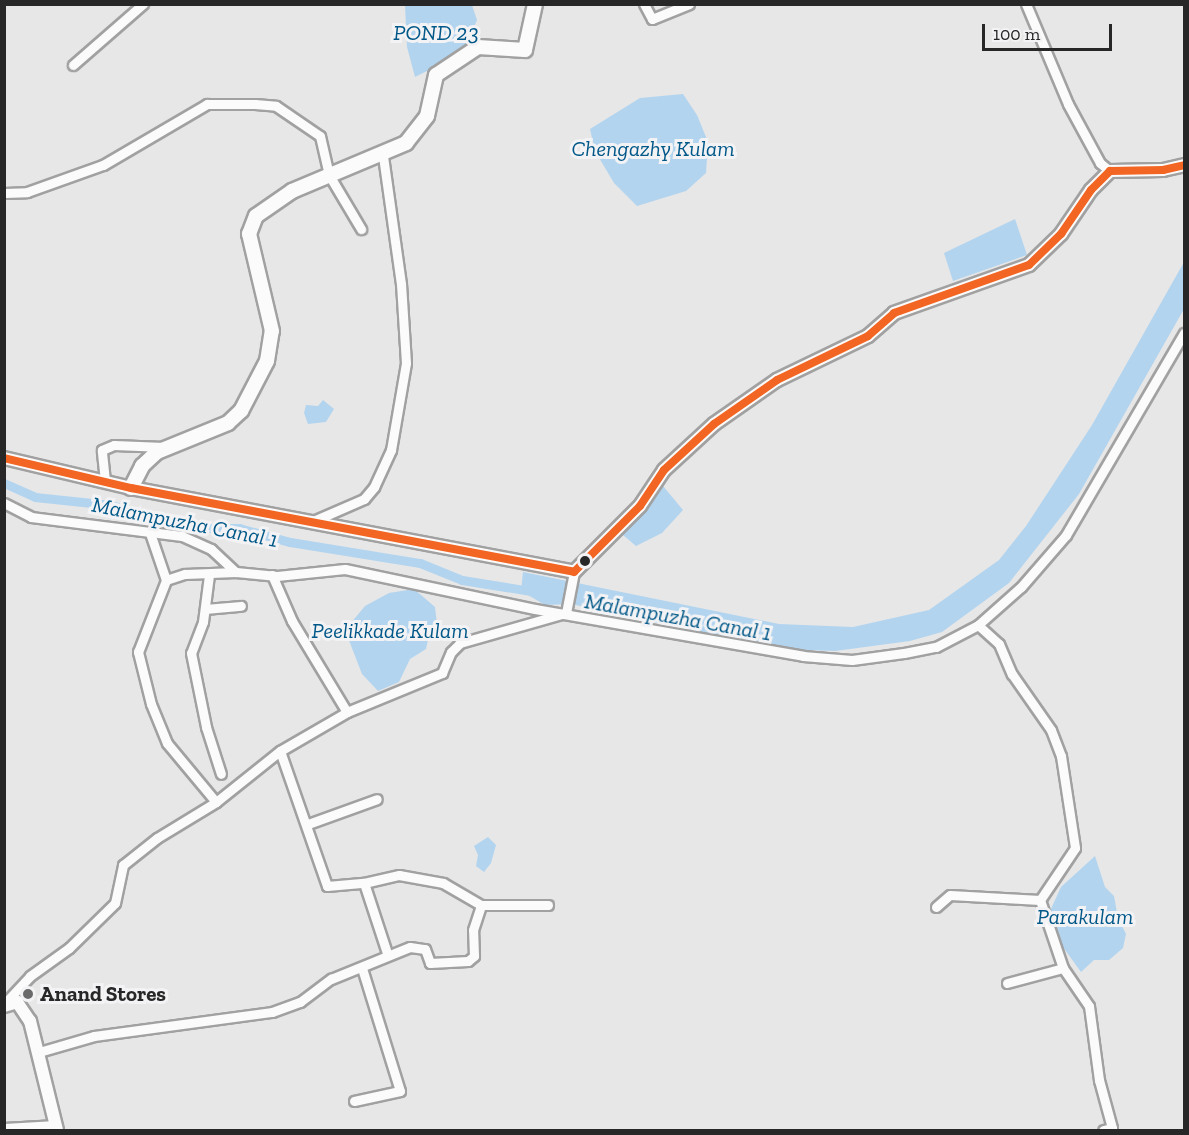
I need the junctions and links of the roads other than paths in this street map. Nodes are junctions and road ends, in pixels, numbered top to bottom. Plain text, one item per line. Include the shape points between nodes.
1 (143, 4) edge
2 (535, 4) edge
3 (644, 4) edge
4 (689, 4) edge
5 (1026, 4) edge
6 (73, 65) dead end
7 (383, 156) junction
8 (1185, 165) edge
9 (1110, 171) junction
10 (329, 174) junction
11 (4, 193) edge
12 (361, 229) dead end
13 (1185, 333) edge
14 (166, 447) junction
15 (4, 458) edge
16 (105, 481) junction
17 (132, 488) junction
18 (4, 503) edge
19 (311, 522) junction
20 (150, 533) junction
21 (236, 572) junction
22 (574, 572) junction
23 (209, 575) junction
24 (272, 575) junction
25 (166, 580) junction
26 (241, 606) dead end
27 (205, 609) junction
28 (566, 613) junction
29 (978, 625) junction
30 (348, 712) junction
31 (280, 751) junction
32 (221, 774) dead end
33 (377, 799) dead end
34 (216, 802) junction
35 (308, 824) junction
36 (364, 884) junction
37 (1040, 900) junction
38 (482, 905) junction
39 (548, 905) dead end
40 (936, 906) dead end
41 (387, 953) junction
42 (362, 968) junction
43 (1063, 968) junction
44 (1007, 983) dead end
45 (4, 1005) edge
46 (39, 1052) junction
47 (354, 1101) dead end
48 (4, 1128) edge
49 (57, 1128) edge
50 (1104, 1131) edge

1 - 6 street
2 - 7 main road via 525,50 478,47 436,75 422,127 406,143
3 - 4 street via 652,19
5 - 9 street via 1068,104 1100,163
7 - 10 main road
7 - 19 street via 401,284 405,363 391,450 364,499
8 - 9 street via 1163,170
9 - 22 street via 1091,190 1061,234 1029,265 894,313 868,336 777,380 714,424 664,470 639,506
10 - 11 street via 321,136 276,106 207,104 103,165 27,192
10 - 12 street
10 - 14 main road via 282,196 250,224 250,247 270,317 272,345 241,411 228,423
13 - 29 street via 1066,535 1021,587
14 - 16 street via 114,445 102,450
14 - 17 main road via 142,466
15 - 16 street
16 - 17 street
17 - 19 street
18 - 20 street via 31,517
19 - 22 street
20 - 21 street via 182,536 211,549
20 - 25 street
21 - 23 street
21 - 24 street
22 - 28 street
23 - 25 street via 185,574
23 - 27 street
24 - 28 street via 345,569
24 - 30 street via 292,621
25 - 34 street via 138,652 143,675 167,743
26 - 27 street
27 - 32 street via 191,653 206,727
28 - 29 street via 687,637 852,660 936,647
28 - 30 street via 460,643 451,652 442,673
29 - 37 street via 999,644 1012,674 1051,730 1061,756 1075,848
30 - 31 street
31 - 34 street
31 - 35 street
33 - 35 street
34 - 45 street via 157,838 123,865 114,903 69,948 30,976
35 - 36 street via 327,886
36 - 38 street via 399,875 443,884
36 - 41 street
37 - 40 street via 950,895
37 - 43 street
38 - 39 street
38 - 41 street via 473,930 474,956 468,961 430,963 425,949 419,947
41 - 42 street
42 - 46 street via 332,979 300,1002 272,1012 94,1036
42 - 47 street via 400,1091
43 - 44 street
43 - 50 street via 1089,1006 1099,1080 1112,1128
45 - 46 street via 17,1002 30,1021
46 - 49 street
48 - 49 street

